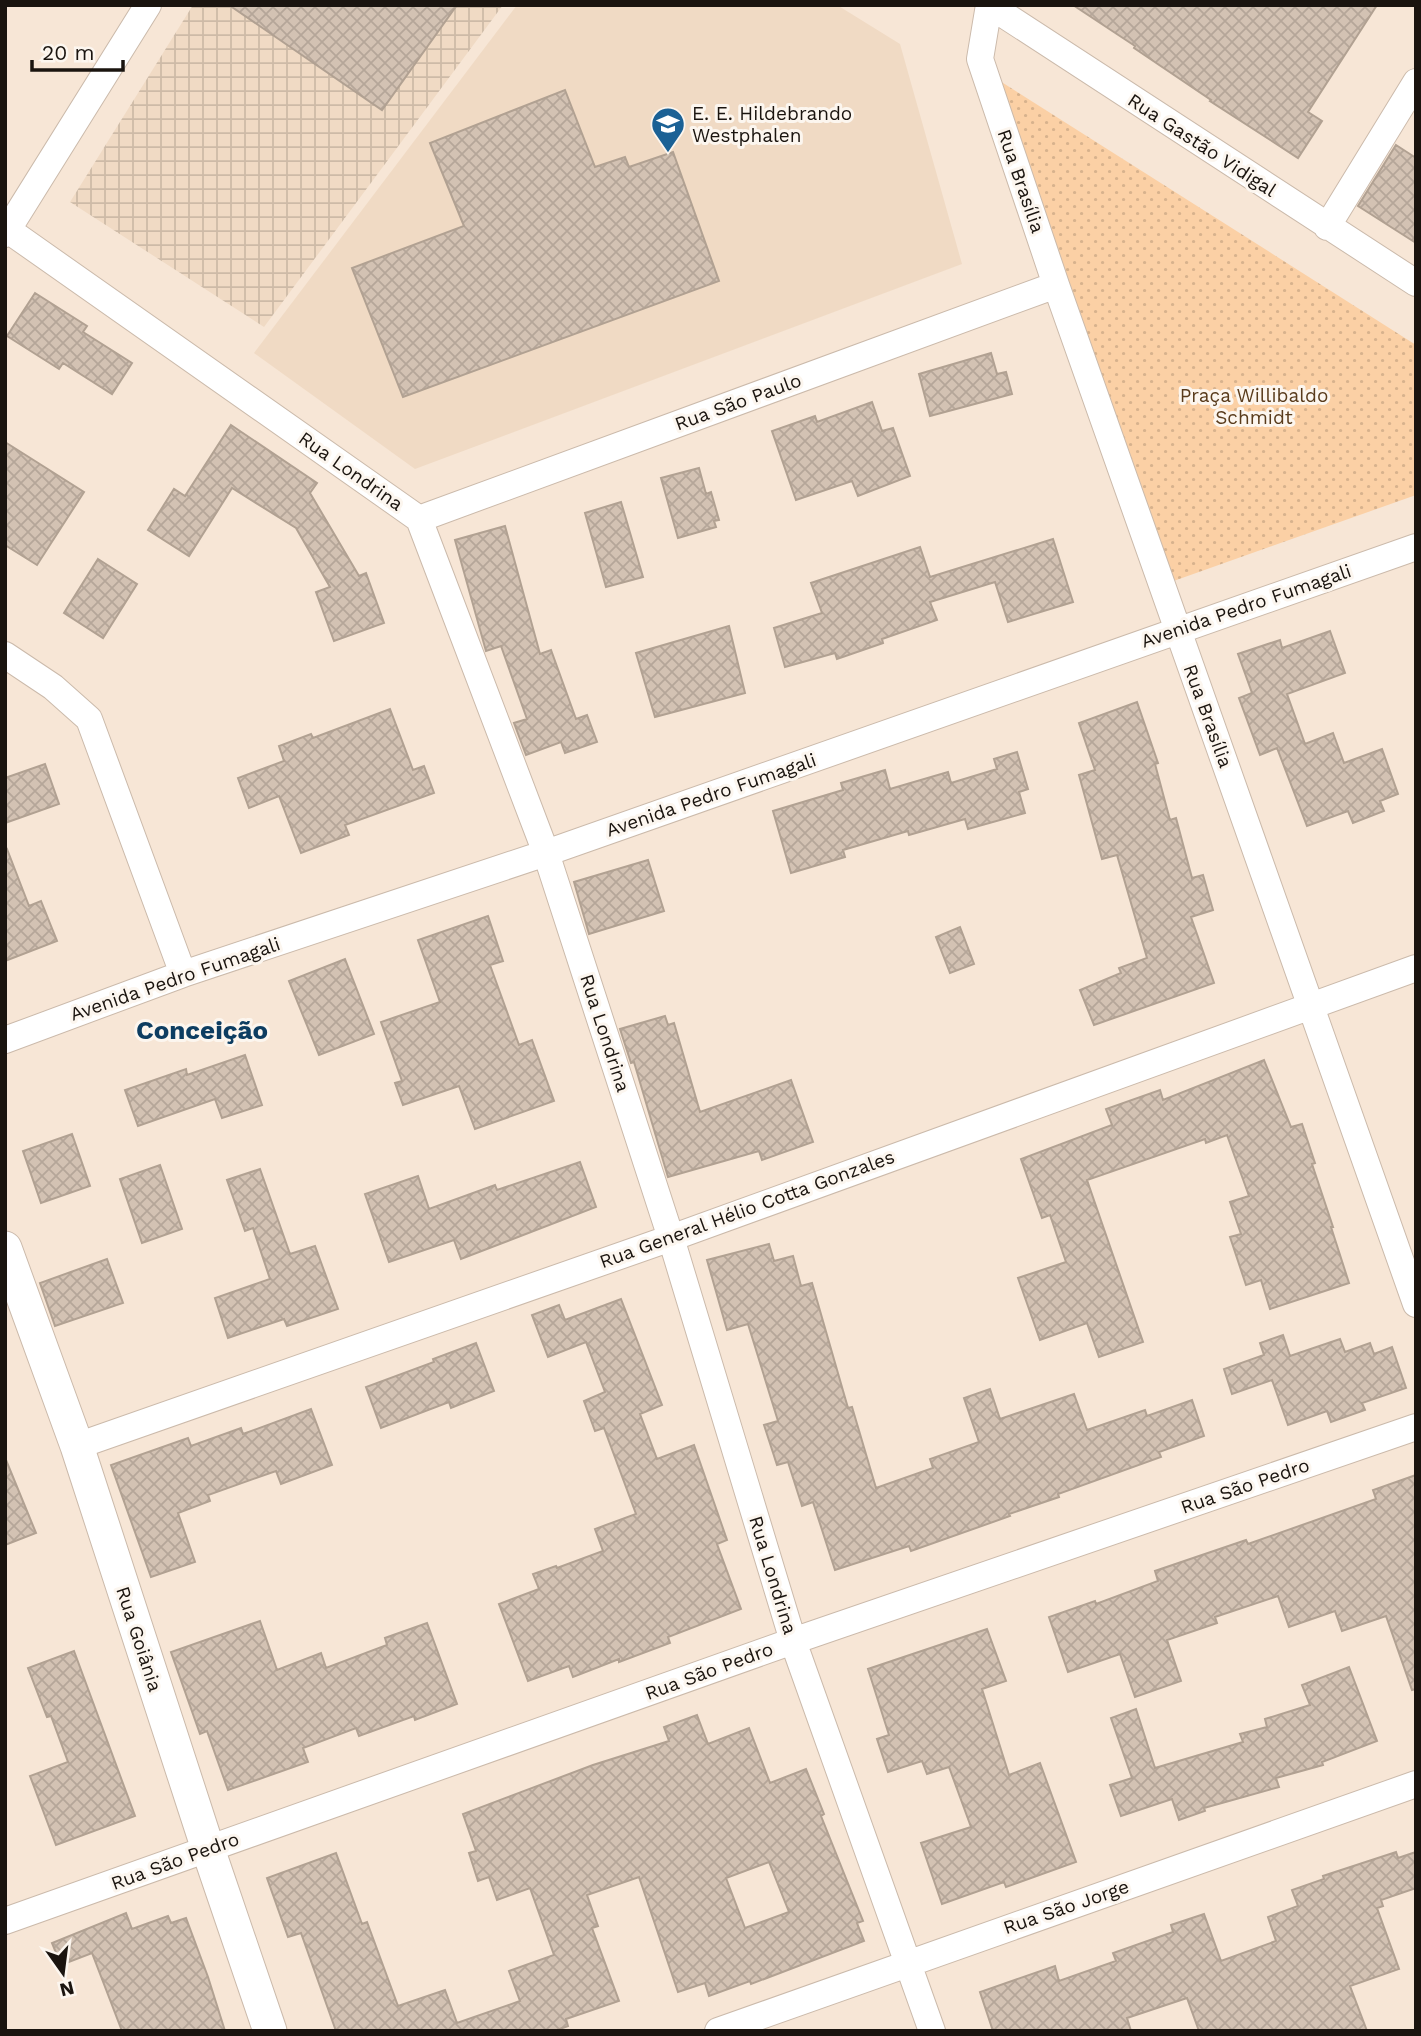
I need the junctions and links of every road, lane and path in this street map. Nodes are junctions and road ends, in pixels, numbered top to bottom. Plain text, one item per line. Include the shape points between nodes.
1 (148, 5) edge
2 (989, 5) edge
3 (1416, 82) edge
4 (1327, 227) junction
5 (7, 232) edge
6 (1416, 283) edge
7 (1056, 285) junction
8 (419, 519) junction
9 (1416, 547) edge
10 (1178, 630) junction
11 (5, 655) edge
12 (546, 853) junction
13 (1416, 968) edge
14 (183, 975) junction
15 (1311, 1005) junction
16 (5, 1040) edge
17 (671, 1238) junction
18 (5, 1248) edge
19 (1416, 1304) edge
20 (1416, 1427) edge
21 (77, 1446) junction
22 (793, 1641) junction
23 (1416, 1784) edge
24 (208, 1849) junction
25 (5, 1921) edge
26 (907, 1962) junction
27 (270, 2031) edge
28 (718, 2031) edge
29 (932, 2031) edge

1 - 5 street
2 - 4 street, Rua Gastão Vidigal
2 - 7 street, Rua Brasília via 981,59
3 - 4 street
4 - 6 street, Rua Gastão Vidigal
5 - 8 street, Rua Londrina
7 - 8 street, Rua São Paulo
7 - 10 street, Rua Brasília
8 - 12 street, Rua Londrina
9 - 10 street, Avenida Pedro Fumagali
10 - 12 street, Avenida Pedro Fumagali
10 - 15 street, Rua Brasília
11 - 14 street via 53,687 89,719
12 - 14 street, Avenida Pedro Fumagali
12 - 17 street, Rua Londrina
13 - 15 street, Rua General Hélio Cotta Gonzales
14 - 16 street, Avenida Pedro Fumagali
15 - 17 street, Rua General Hélio Cotta Gonzales
15 - 19 street, Rua Brasília
17 - 21 street, Rua General Hélio Cotta Gonzales
17 - 22 street, Rua Londrina
18 - 21 street, Rua Goiânia
20 - 22 street, Rua São Pedro
21 - 24 street, Rua Goiânia
22 - 24 street, Rua São Pedro
22 - 26 street, Rua Londrina
23 - 26 street, Rua São Jorge
24 - 25 street, Rua São Pedro
24 - 27 street, Rua Goiânia
26 - 28 street, Rua São Jorge
26 - 29 street, Rua Londrina

